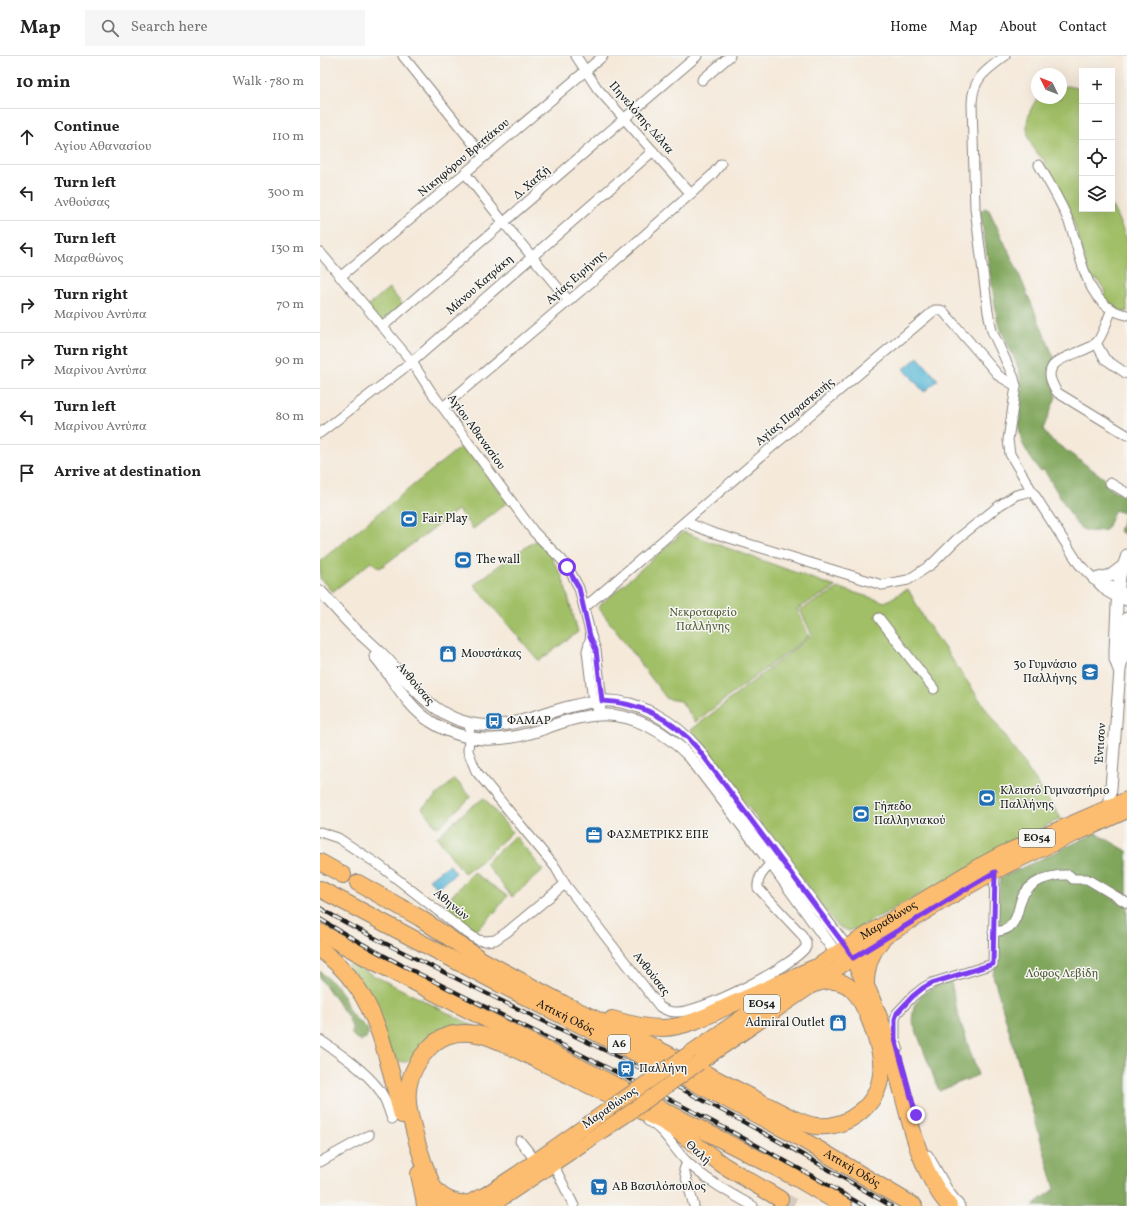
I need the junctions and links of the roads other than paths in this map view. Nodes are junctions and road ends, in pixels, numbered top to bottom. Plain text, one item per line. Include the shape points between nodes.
1 (403, 56) edge
2 (576, 56) edge
3 (602, 56) edge
4 (697, 56) edge
5 (730, 56) edge
6 (1005, 56) edge
7 (585, 71) junction
8 (702, 80) dead end
9 (625, 119) junction
10 (654, 151) junction
11 (484, 157) junction
12 (721, 164) dead end
13 (1039, 165) dead end
14 (465, 173) junction
15 (691, 194) junction
16 (504, 223) junction
17 (320, 252) edge
18 (532, 256) junction
19 (340, 277) junction
20 (569, 301) junction
21 (1112, 310) junction
22 (1127, 315) edge
23 (382, 327) junction
24 (1096, 344) junction
25 (412, 362) junction
26 (1127, 374) edge
27 (1016, 386) junction
28 (443, 407) junction
29 (320, 433) edge
30 (1127, 435) edge
31 (1110, 483) dead end
32 (1032, 491) junction
33 (1127, 493) edge
34 (686, 521) junction
35 (1125, 561) edge
36 (1094, 578) junction
37 (320, 591) edge
38 (1122, 596) edge
39 (584, 608) junction
40 (879, 618) dead end
41 (1127, 618) edge
42 (356, 630) junction
43 (1120, 670) junction
44 (934, 689) dead end
45 (598, 701) junction
46 (1122, 711) edge
47 (599, 715) junction
48 (470, 724) junction
49 (468, 738) junction
50 (1127, 799) edge
51 (1127, 811) edge
52 (1109, 813) junction
53 (320, 832) edge
54 (320, 862) edge
55 (771, 863) junction
56 (995, 872) junction
57 (343, 875) dead end
58 (358, 883) dead end
59 (565, 884) junction
60 (320, 889) edge
61 (1127, 903) edge
62 (320, 932) edge
63 (993, 932) junction
64 (881, 941) junction
65 (320, 949) edge
66 (845, 955) junction
67 (814, 976) junction
68 (524, 981) junction
69 (866, 984) junction
70 (320, 1040) edge
71 (693, 1059) junction
72 (632, 1111) junction
73 (392, 1119) dead end
74 (369, 1135) dead end
75 (520, 1141) dead end
76 (536, 1161) junction
77 (320, 1162) edge
78 (687, 1162) junction
79 (553, 1164) junction
80 (426, 1183) junction
81 (780, 1198) tunnel mouth
82 (486, 1202) edge
83 (425, 1206) edge
84 (432, 1206) edge
85 (442, 1206) edge
86 (468, 1206) edge
87 (574, 1206) edge
88 (694, 1206) edge
89 (753, 1206) edge
90 (844, 1206) edge
91 (914, 1206) edge
92 (949, 1206) edge
93 (960, 1206) edge

1 - 11 street
2 - 7 street, Πηνελόπης Δέλτα
3 - 7 street, Νικηφόρου Βρεττάκου
4 - 9 street, Δ. Χατζή
5 - 8 street
6 - 27 street via 981,75 972,94 973,189 990,322
7 - 9 street, Πηνελόπης Δέλτα
7 - 11 street, Νικηφόρου Βρεττάκου
9 - 10 street, Πηνελόπης Δέλτα
9 - 16 street, Δ. Χατζή
10 - 15 street, Πηνελόπης Δέλτα
10 - 18 street, Μάνου Κατράκη
11 - 14 street, Νικηφόρου Βρεττάκου
12 - 15 street, Αγίας Ειρήνης
13 - 21 street via 1069,221 1091,288
14 - 16 street
14 - 19 street, Νικηφόρου Βρεττάκου
15 - 20 street, Αγίας Ειρήνης
16 - 18 street
16 - 23 street, Δ. Χατζή
17 - 19 street, Αγίου Αθανασίου
18 - 20 street
18 - 25 street, Μάνου Κατράκη
19 - 23 street, Αγίου Αθανασίου
20 - 28 street, Αγίας Ειρήνης
21 - 22 street
21 - 24 street
23 - 25 street, Αγίου Αθανασίου
24 - 26 street via 1105,359
24 - 30 street via 1056,362 1051,370 1050,379 1058,393
25 - 28 street, Αγίου Αθανασίου
25 - 29 street, Μάνου Κατράκη
27 - 32 street via 1009,446
27 - 34 street, Αγίας Παρασκευής via 999,376 943,311 935,310
28 - 39 street, Αγίου Αθανασίου via 534,532 567,567 577,584
31 - 33 street
32 - 34 street via 1016,495 1000,505 956,540 932,564 908,580 882,585 710,532
32 - 36 street via 1076,560
34 - 39 street, Αγίας Παρασκευής
35 - 36 street via 1111,575
35 - 38 street, Έντισον
36 - 38 street
37 - 42 street, Ανθούσας
38 - 43 street, Έντισον via 1114,644
39 - 45 street, Αγίου Αθανασίου via 596,650
40 - 44 street
41 - 43 street, Έντισον
42 - 48 street, Ανθούσας via 430,704 449,716
42 - 49 street, Ανθούσας via 411,704 428,720 447,731
43 - 46 street, Έντισον
45 - 47 street, Αγίου Αθανασίου
45 - 48 street, Ανθούσας via 508,724
45 - 66 street, Ανθούσας via 620,703 644,710 667,721 687,736
46 - 52 street, Έντισον
47 - 49 street, Ανθούσας via 573,720 522,736
47 - 55 street, Ανθούσας via 641,722 680,747
48 - 49 street, Ανθούσας
49 - 59 street, Ανθούσας via 468,751 476,771 556,868
50 - 52 main road, Μαραθώνος / ΕΟ54
51 - 52 main road, Μαραθώνος / ΕΟ54
52 - 56 main road, Μαραθώνος / ΕΟ54
52 - 66 main road, Μαραθώνος / ΕΟ54 via 1003,853 984,863
53 - 59 street, Αθηνών via 338,838 379,865 464,932 478,940 495,940
54 - 57 highway
55 - 59 street, Ανθούσας via 758,879 758,888 802,934 806,948 788,963 752,983 701,1006 676,1013 660,1007
55 - 66 street, Ανθούσας
56 - 63 street
56 - 64 main road, Μαραθώνος / ΕΟ54
58 - 68 highway via 420,918 472,954
60 - 91 highway, Αττική Οδός / Α6 via 793,1134
61 - 63 street via 1087,879 1072,879 1068,875 1048,876 1036,882 1025,893 1011,926
62 - 90 highway via 798,1179
63 - 93 street via 993,964 923,988 902,1007 895,1019 895,1039 922,1140 938,1174
64 - 66 main road, Μαραθώνος / ΕΟ54
64 - 69 highway via 869,961
65 - 80 highway via 350,978 371,1012 386,1052
66 - 67 main road, Μαραθώνος / ΕΟ54
66 - 69 highway
67 - 68 highway via 677,1026 664,1028 624,1023 599,1015
67 - 68 highway via 838,982 856,993 865,1008 881,1056 880,1080 871,1101 851,1118 833,1125 815,1126 790,1117 564,1004
67 - 71 main road, Μαραθώνος / ΕΟ54
69 - 92 highway via 891,1049 920,1156
70 - 73 street via 378,1088
71 - 72 main road, Μαραθώνος / ΕΟ54, bridge
71 - 76 main road, Μαραθώνος / ΕΟ54, bridge via 610,1108
72 - 78 street, Θαλή via 651,1122 664,1134
72 - 79 main road, Μαραθώνος / ΕΟ54
74 - 77 street
75 - 76 street
76 - 82 main road, Μαραθώνος / ΕΟ54
78 - 88 street via 684,1170
78 - 89 street, Θαλή via 718,1186
79 - 82 main road, Μαραθώνος / ΕΟ54
79 - 87 street
80 - 81 highway via 408,1102 410,1081 418,1061 436,1042 447,1036 473,1033 501,1042 660,1120 723,1165
80 - 82 highway via 450,1200 462,1203
80 - 83 highway
80 - 84 highway
80 - 85 highway
82 - 86 main road, Μαραθώνος / ΕΟ54

